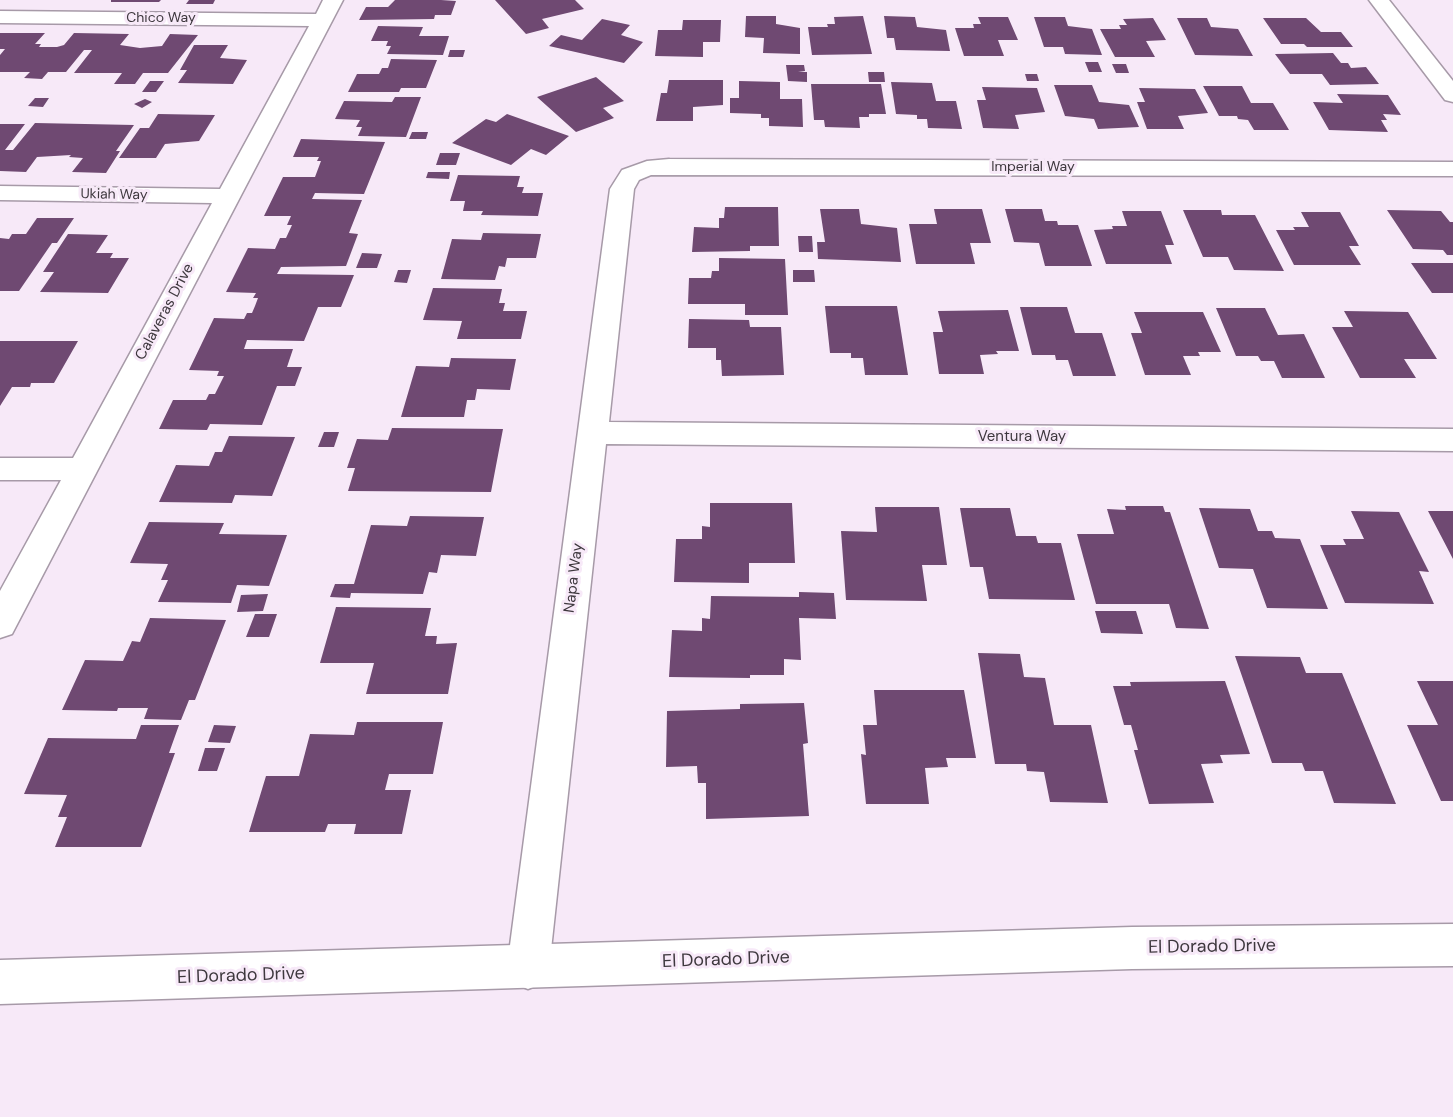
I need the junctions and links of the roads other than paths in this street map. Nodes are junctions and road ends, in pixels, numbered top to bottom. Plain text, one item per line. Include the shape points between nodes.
1 (1379, 0) edge
2 (327, 10) edge
3 (0, 17) edge
4 (1453, 94) edge
5 (1453, 169) edge
6 (622, 189) joint
7 (0, 193) edge
8 (227, 196) junction
9 (592, 433) junction
10 (1453, 440) edge
11 (0, 469) edge
12 (81, 469) junction
13 (0, 624) edge
14 (1453, 945) edge
15 (528, 968) junction
16 (0, 982) edge

1 - 4 street
2 - 3 street, Chico Way
2 - 8 street, Calaveras Drive
5 - 6 street, Imperial Way via 669,166 637,171
6 - 9 street, Napa Way
7 - 8 street, Ukiah Way
8 - 12 street, Calaveras Drive
9 - 10 street, Ventura Way
9 - 15 street, Napa Way
11 - 12 street
12 - 13 street, Calaveras Drive
14 - 15 street, El Dorado Drive via 1132,948
15 - 16 street, El Dorado Drive

